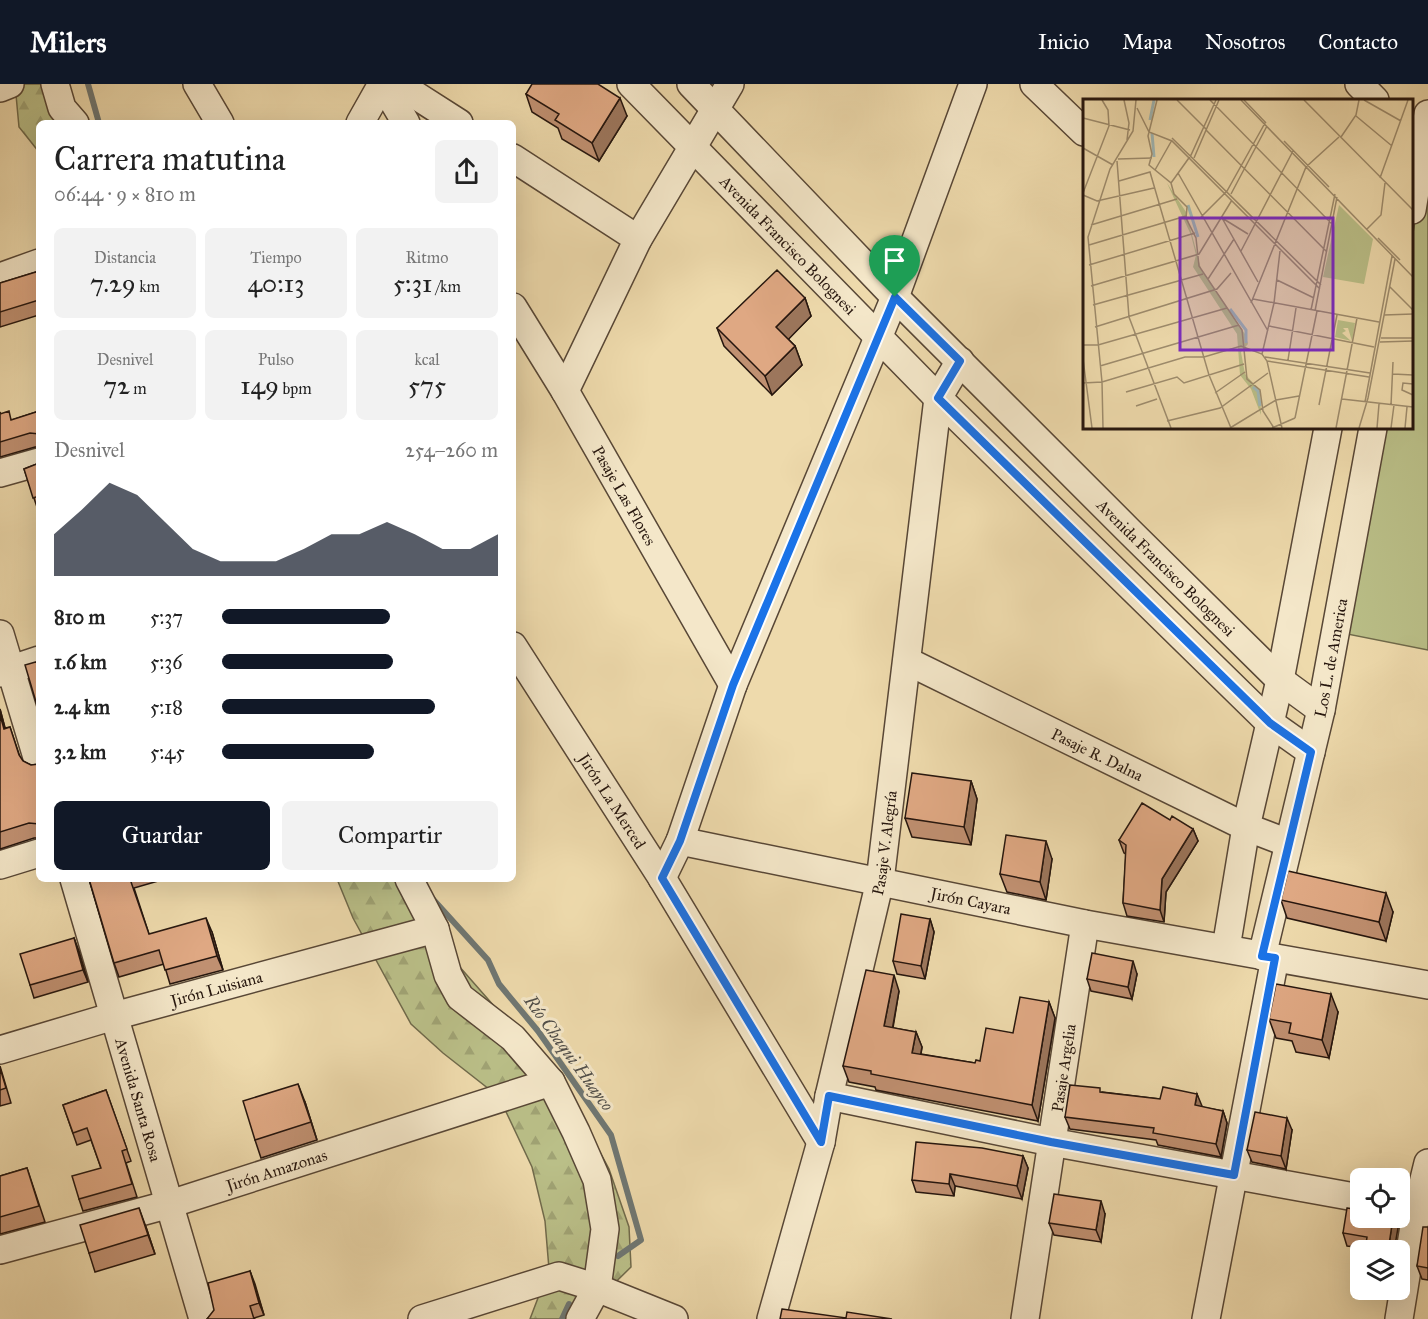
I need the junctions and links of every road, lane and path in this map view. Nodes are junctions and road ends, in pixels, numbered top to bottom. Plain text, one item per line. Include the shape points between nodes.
1 (10, 84) edge
2 (55, 84) edge
3 (197, 84) edge
4 (383, 84) edge
5 (398, 84) edge
6 (631, 84) edge
7 (691, 84) edge
8 (730, 84) edge
9 (973, 84) edge
10 (1034, 84) edge
11 (1359, 84) edge
12 (1389, 84) edge
13 (0, 88) edge
14 (1374, 99) edge
15 (1385, 99) edge
16 (716, 110) junction
17 (1428, 114) edge
18 (72, 120) edge
19 (218, 120) edge
20 (362, 120) edge
21 (404, 120) edge
22 (454, 120) edge
23 (1083, 131) edge
24 (1417, 135) edge
25 (693, 145) junction
26 (516, 160) edge
27 (1413, 195) edge
28 (638, 239) junction
29 (36, 264) edge
30 (0, 276) edge
31 (895, 297) junction
32 (516, 312) edge
33 (877, 336) junction
34 (960, 361) junction
35 (565, 391) junction
36 (938, 398) junction
37 (1328, 429) edge
38 (1373, 429) edge
39 (36, 463) edge
40 (0, 473) edge
41 (1129, 531) junction
42 (1107, 563) junction
43 (0, 634) edge
44 (516, 651) edge
45 (36, 661) edge
46 (907, 661) junction
47 (5, 671) edge
48 (1280, 680) junction
49 (733, 685) junction
50 (1321, 710) junction
51 (1270, 723) junction
52 (1311, 752) junction
53 (36, 756) edge
54 (1246, 827) junction
55 (680, 841) junction
56 (1288, 843) junction
57 (36, 854) edge
58 (0, 865) edge
59 (662, 878) junction
60 (880, 881) junction
61 (75, 882) edge
62 (411, 882) edge
63 (1085, 924) junction
64 (435, 929) junction
65 (1226, 948) junction
66 (1268, 957) junction
67 (1428, 985) edge
68 (114, 1016) junction
69 (0, 1050) edge
70 (551, 1082) junction
71 (829, 1096) junction
72 (821, 1142) junction
73 (1051, 1142) junction
74 (1428, 1163) edge
75 (1234, 1175) junction
76 (1350, 1196) edge
77 (170, 1204) junction
78 (1415, 1208) edge
79 (0, 1250) edge
80 (597, 1288) junction
81 (203, 1319) edge
82 (422, 1319) edge
83 (580, 1319) edge
84 (674, 1319) edge
85 (771, 1319) edge
86 (1025, 1319) edge
87 (1206, 1319) edge
88 (1399, 1319) edge

1 - 13 street
2 - 18 street via 62,108
3 - 19 street
4 - 20 street
4 - 21 street
5 - 22 street
6 - 25 street, Avenida Francisco Bolognesi
7 - 16 street, Avenida Francisco Bolognesi
8 - 16 street
9 - 31 street
10 - 23 street
11 - 14 street
12 - 15 street
16 - 25 street
16 - 31 street, Avenida Francisco Bolognesi
17 - 24 street
24 - 27 street
25 - 28 street
25 - 33 street, Avenida Francisco Bolognesi
26 - 28 street
28 - 35 street
29 - 30 street
31 - 33 street
31 - 34 street, Avenida Francisco Bolognesi
32 - 35 street, Pasaje Las Flores
33 - 36 street, Avenida Francisco Bolognesi
33 - 49 street
34 - 36 street, Pasaje V. Alegría
34 - 41 street, Avenida Francisco Bolognesi
35 - 49 street, Pasaje Las Flores
36 - 42 street, Avenida Francisco Bolognesi
36 - 46 street, Pasaje V. Alegría
37 - 48 street
38 - 50 street, Los L. de America
39 - 40 street
41 - 42 street
41 - 48 street, Avenida Francisco Bolognesi
42 - 51 street, Avenida Francisco Bolognesi
43 - 47 street
44 - 59 street, Jirón La Merced
45 - 47 street
46 - 54 street, Pasaje R. Dalna
46 - 60 street, Pasaje V. Alegría
47 - 53 street
48 - 50 street, Avenida Francisco Bolognesi
48 - 51 street
49 - 55 street
50 - 52 street, Los L. de America
51 - 52 street, Avenida Francisco Bolognesi
51 - 54 street
52 - 56 street, Los L. de America
54 - 56 street, Pasaje R. Dalna
54 - 65 street
55 - 59 street
55 - 60 street, Jirón Cayara
56 - 66 street, Los L. de America
57 - 58 street
59 - 72 street, Jirón La Merced
60 - 63 street, Jirón Cayara
60 - 71 street, Pasaje V. Alegría
61 - 68 street, Avenida Santa Rosa
62 - 64 street
63 - 65 street, Jirón Cayara
63 - 73 street, Pasaje Argelia
64 - 68 street, Jirón Luisiana
64 - 70 street via 448,975 460,997 513,1038
65 - 66 street, Jirón Cayara
66 - 67 street, Jirón Cayara
66 - 75 street, Los L. de America
68 - 69 street, Jirón Luisiana
68 - 77 street, Avenida Santa Rosa
70 - 77 street, Jirón Amazonas
70 - 80 street via 597,1180 605,1229
71 - 72 street, Pasaje V. Alegría
71 - 73 street
72 - 85 street, Pasaje V. Alegría
73 - 75 street
73 - 86 street, Pasaje Argelia
74 - 78 street
75 - 76 street
75 - 87 street, Los L. de America
77 - 79 street, Jirón Amazonas
77 - 81 street, Avenida Santa Rosa
78 - 88 street
80 - 82 street via 559,1276
80 - 83 street
80 - 84 street

